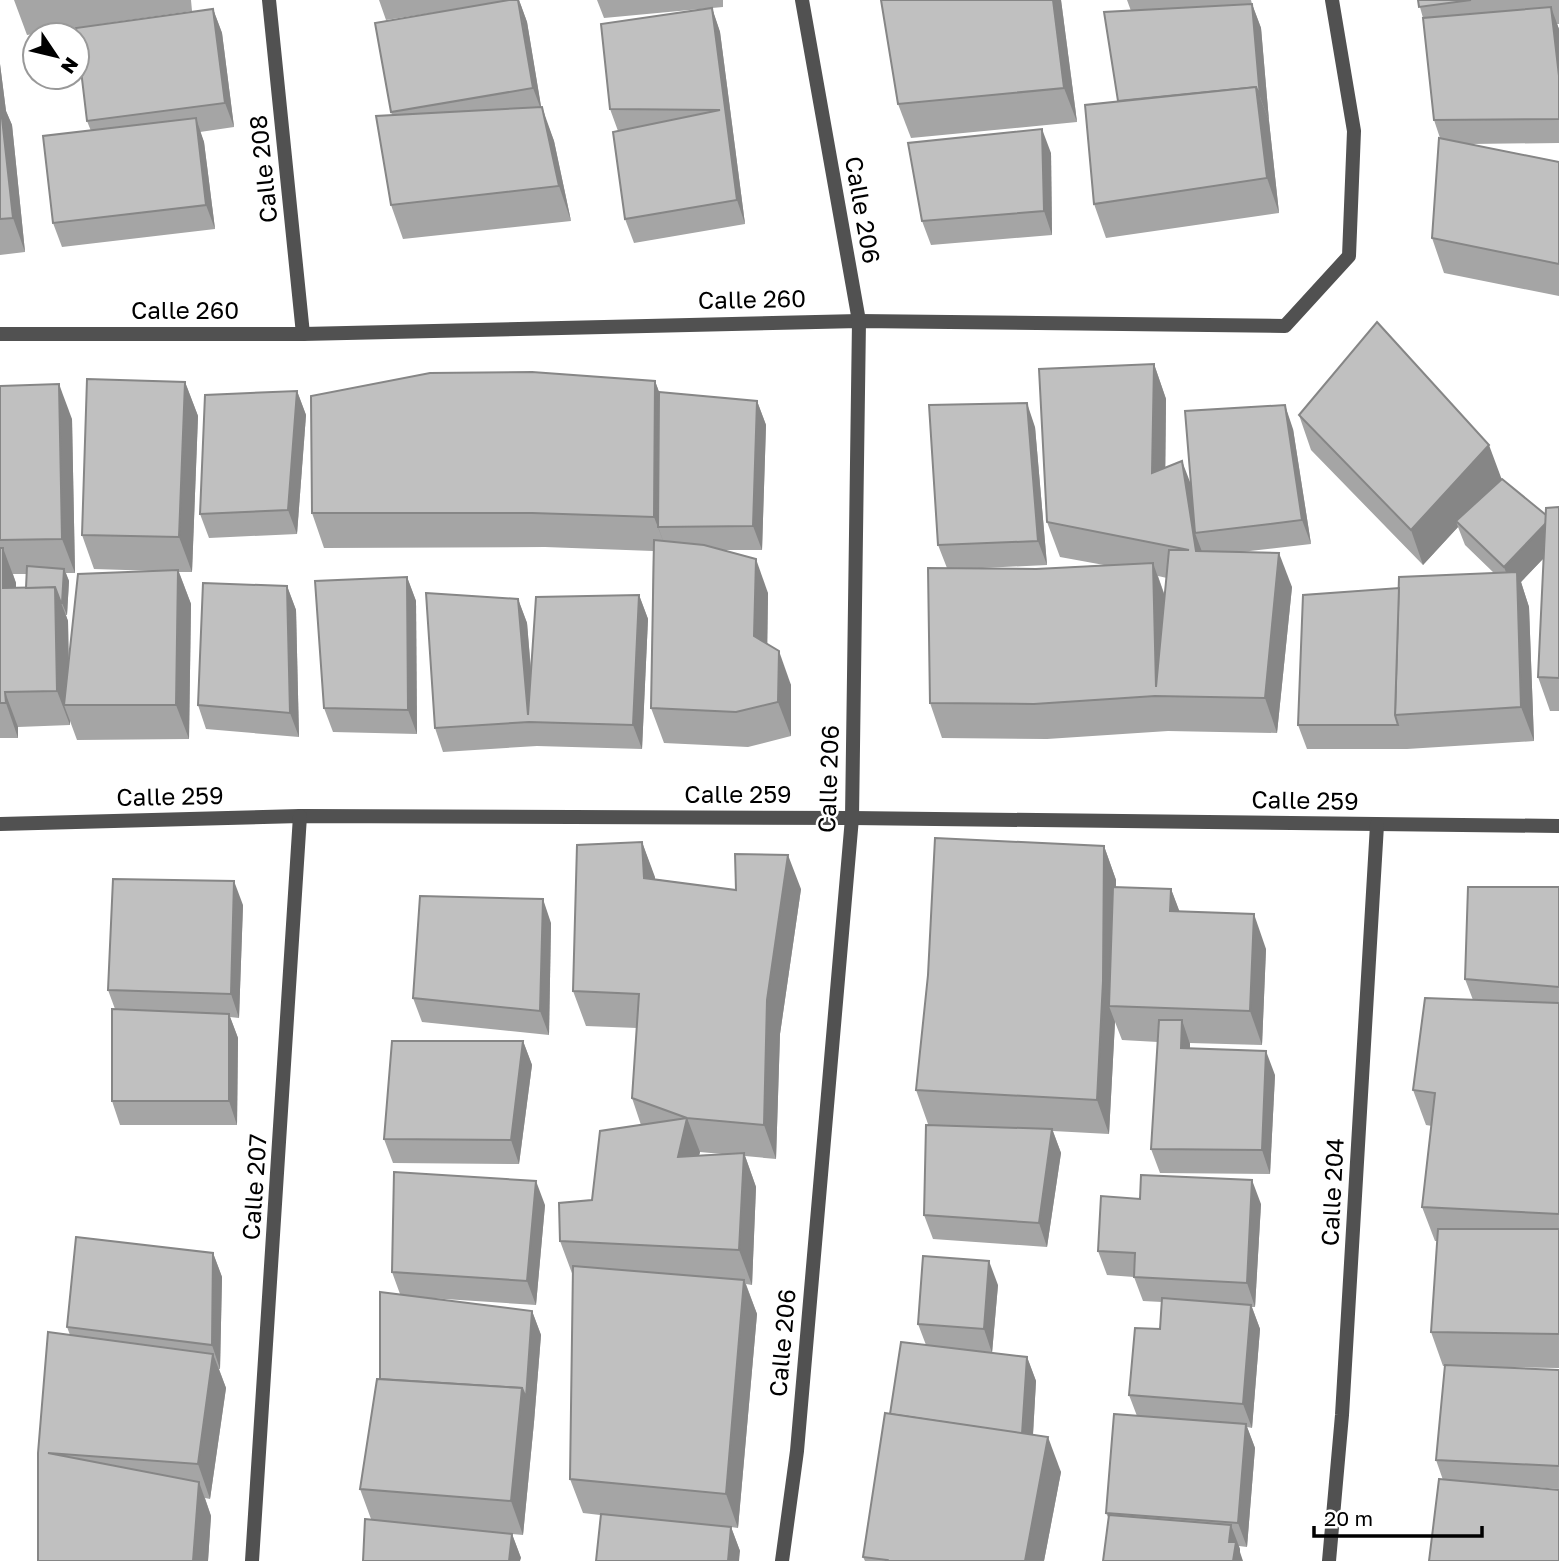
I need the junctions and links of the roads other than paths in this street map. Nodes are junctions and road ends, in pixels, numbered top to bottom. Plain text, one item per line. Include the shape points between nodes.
1 (269, 0) edge
2 (802, 0) edge
3 (1332, 0) edge
4 (859, 321) junction
5 (0, 334) edge
6 (303, 334) junction
7 (300, 816) junction
8 (852, 818) junction
9 (0, 824) edge
10 (1377, 825) junction
11 (1559, 827) edge
12 (252, 1561) edge
13 (782, 1561) edge
14 (1329, 1561) edge

1 - 6 street, Calle 208
2 - 4 street, Calle 206
3 - 4 street, Calle 260 via 1354,131 1349,256 1285,326
4 - 6 street, Calle 260
4 - 8 street, Calle 206
5 - 6 street, Calle 260
7 - 8 street, Calle 259
7 - 9 street, Calle 259
7 - 12 street, Calle 207
8 - 10 street, Calle 259
8 - 13 street, Calle 206 via 797,1451
10 - 11 street, Calle 259
10 - 14 street, Calle 204

